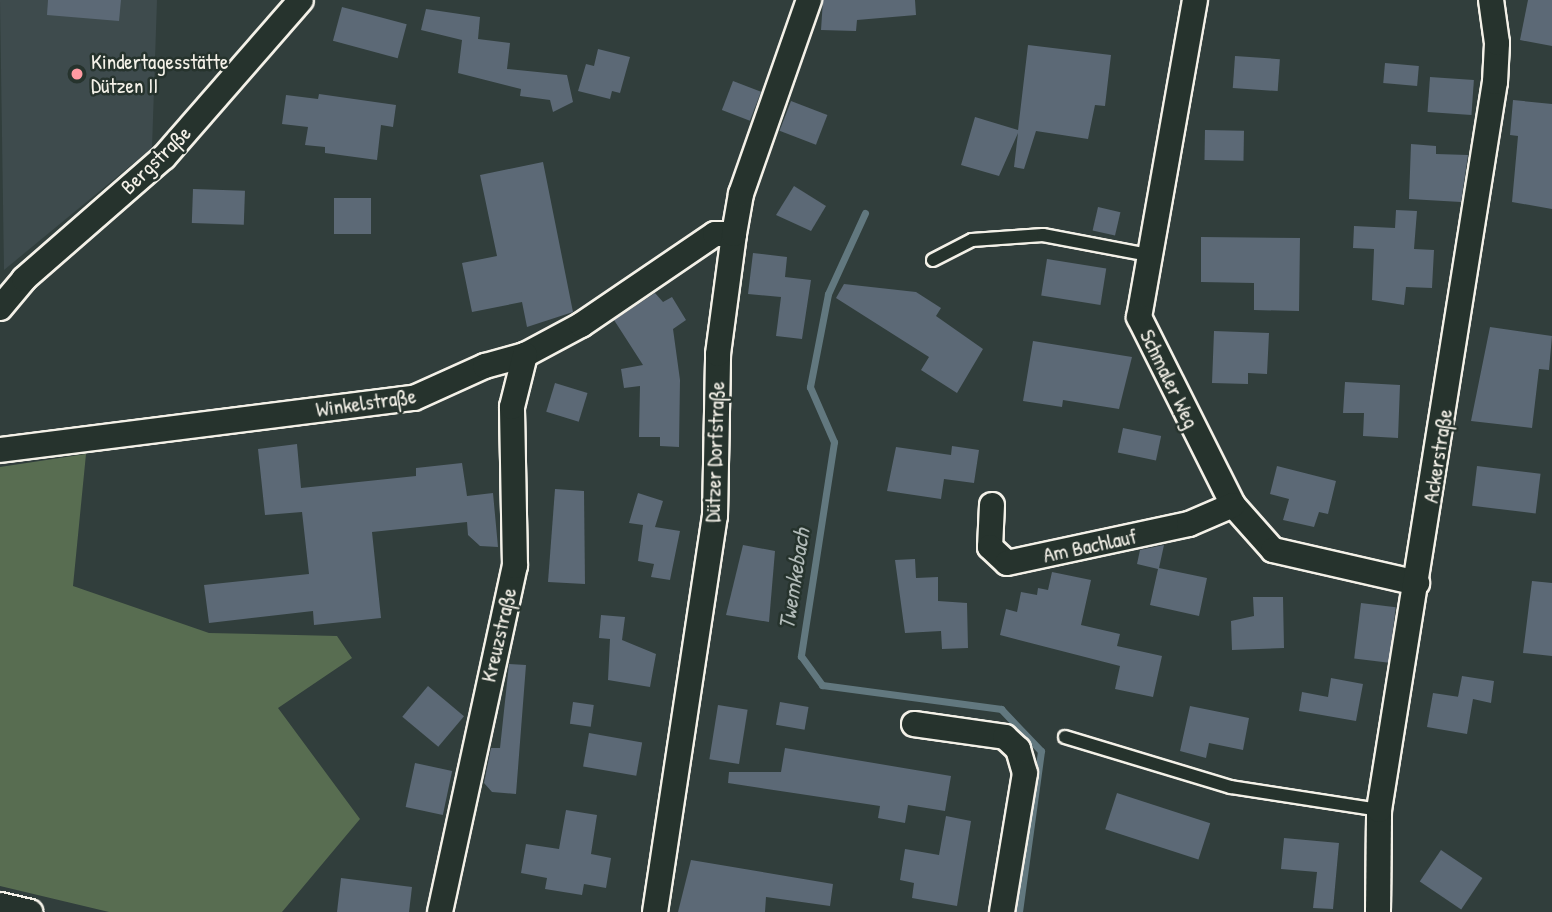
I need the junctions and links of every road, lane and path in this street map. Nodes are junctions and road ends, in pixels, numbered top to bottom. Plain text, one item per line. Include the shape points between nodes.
1 (301, 0) edge
2 (809, 0) edge
3 (1195, 0) edge
4 (1491, 0) edge
5 (734, 234) junction
6 (1149, 255) junction
7 (933, 260) dead end
8 (1, 303) edge
9 (525, 355) junction
10 (0, 450) edge
11 (992, 505) dead end
12 (1233, 505) junction
13 (1416, 583) junction
14 (914, 723) dead end
15 (1065, 737) dead end
16 (1379, 810) junction
17 (0, 905) edge
18 (30, 912) edge
19 (440, 912) edge
20 (655, 912) edge
21 (1002, 912) edge
22 (1378, 912) edge

1 - 8 street, Bergstraße via 164,157
2 - 5 street, Dützer Dorfstraße via 741,194
3 - 6 street, Schmaler Weg
4 - 13 street, Ackerstraße via 1497,43 1494,94
5 - 9 street, Winkelstraße via 715,234 581,325
5 - 20 street, Dützer Dorfstraße via 718,354 715,516
6 - 7 lane via 1043,235 972,240
6 - 12 street, Schmaler Weg via 1139,317
9 - 10 street, Winkelstraße via 485,366 414,398
9 - 19 street, Kreuzstraße via 512,407 515,566
11 - 12 street, Am Bachlauf via 990,547 1007,563 1189,524
12 - 13 street, Schmaler Weg via 1273,550
13 - 16 street, Ackerstraße
14 - 21 street via 1005,737 1018,749 1025,773
15 - 16 lane via 1231,787
16 - 22 street, Ackerstraße
17 - 18 street

